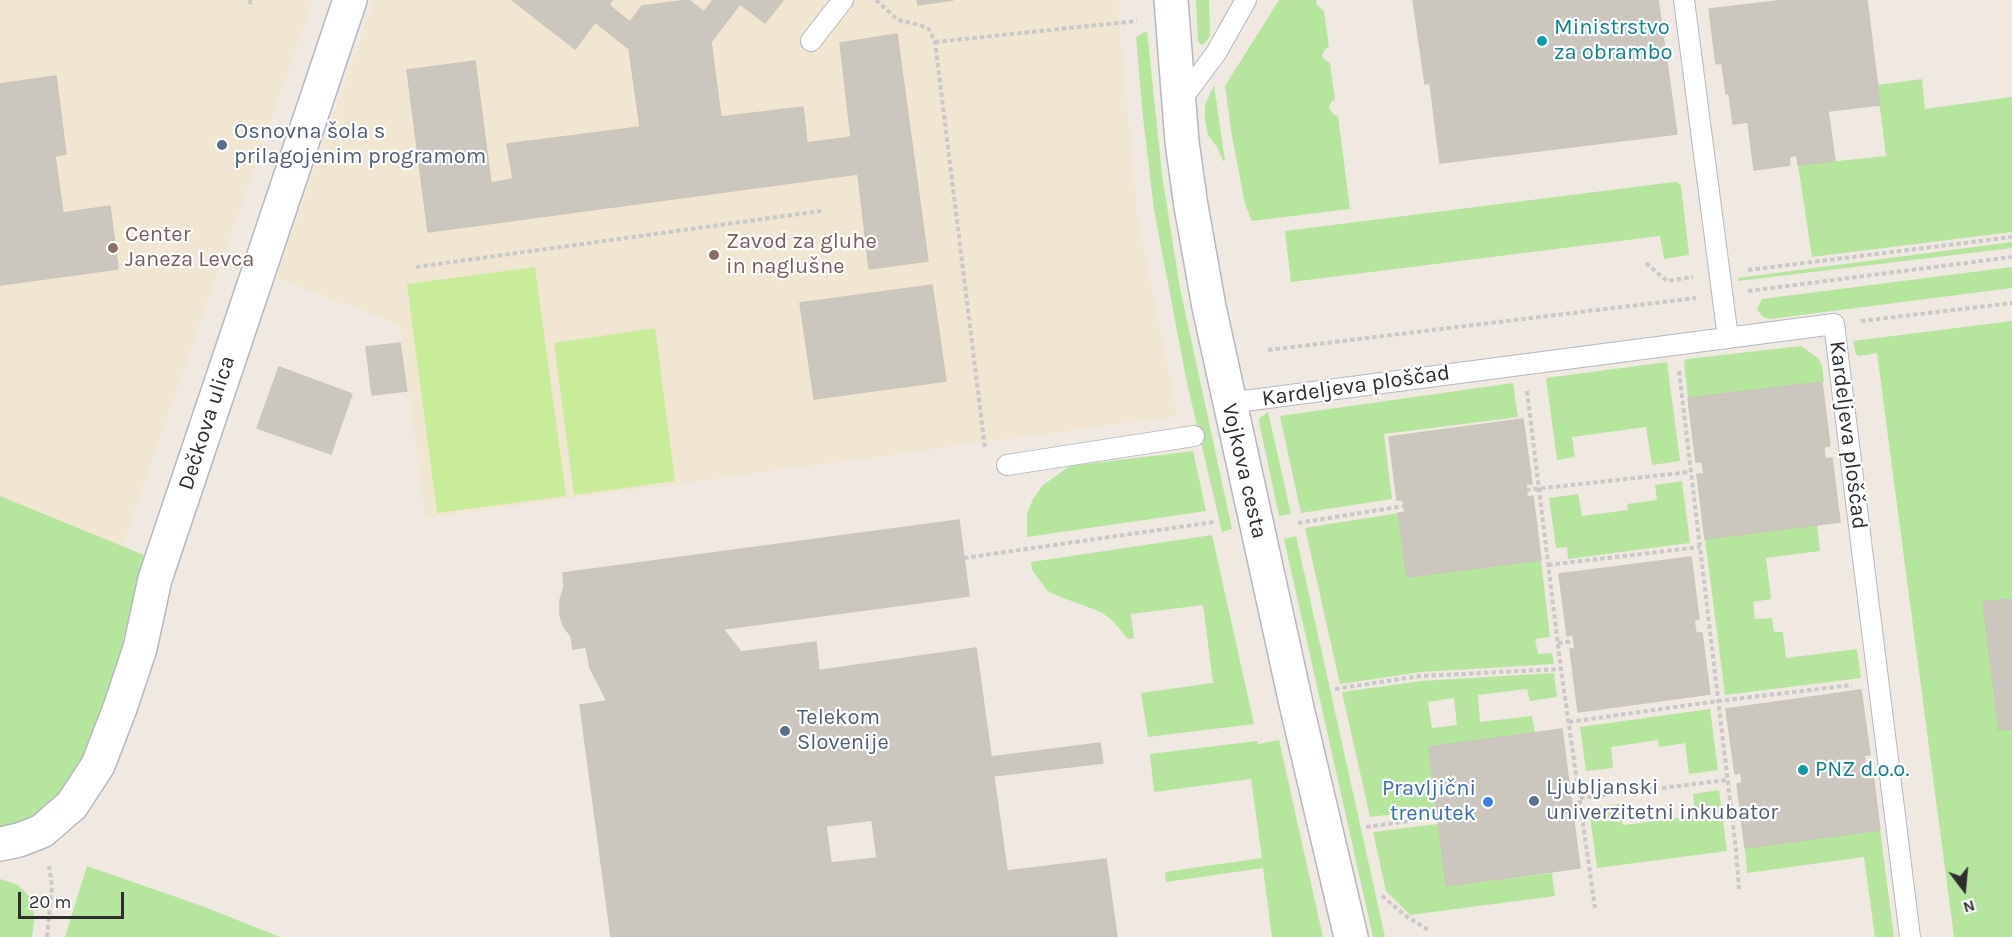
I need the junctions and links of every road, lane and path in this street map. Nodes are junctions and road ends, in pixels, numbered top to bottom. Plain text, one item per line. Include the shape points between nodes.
1 (250, 0) edge
2 (350, 0) edge
3 (843, 0) edge
4 (876, 0) edge
5 (1246, 0) edge
6 (1684, 0) edge
7 (250, 8) dead end
8 (1171, 9) edge
9 (811, 41) dead end
10 (935, 42) junction
11 (1178, 104) junction
12 (822, 211) dead end
13 (2012, 237) edge
14 (2012, 257) edge
15 (1646, 263) dead end
16 (416, 267) dead end
17 (1720, 274) junction
18 (1723, 295) junction
19 (2012, 303) edge
20 (1869, 320) dead end
21 (1728, 338) junction
22 (1676, 344) junction
23 (1268, 350) dead end
24 (1523, 363) junction
25 (1229, 402) junction
26 (1194, 436) dead end
27 (986, 450) dead end
28 (1007, 465) dead end
29 (1690, 471) junction
30 (1538, 489) junction
31 (1527, 490) dead end
32 (1404, 506) dead end
33 (1214, 522) dead end
34 (1298, 523) dead end
35 (1700, 547) junction
36 (964, 558) dead end
37 (1548, 565) junction
38 (1574, 641) dead end
39 (1558, 643) junction
40 (1561, 669) junction
41 (1880, 682) junction
42 (1335, 689) dead end
43 (1718, 701) junction
44 (1569, 722) junction
45 (1727, 780) junction
46 (1580, 798) junction
47 (1437, 817) dead end
48 (1366, 827) dead end
49 (42, 831) junction
50 (0, 844) edge
51 (1739, 889) dead end
52 (1382, 896) dead end
53 (1595, 908) dead end
54 (1430, 931) dead end
55 (47, 937) edge
56 (1351, 937) edge
57 (1910, 937) edge

1 - 7 path
2 - 49 street, Dečkova ulica via 155,579 140,648 120,708 92,776 72,805
3 - 9 lane
4 - 10 path via 898,20 929,29
5 - 11 lane via 1216,52
6 - 17 lane
8 - 10 path via 1119,22
8 - 11 street, Vojkova cesta
10 - 27 path
11 - 25 street, Vojkova cesta via 1191,206
12 - 16 path
13 - 17 path
14 - 18 path
15 - 17 path via 1667,281
17 - 18 lane
18 - 21 lane
18 - 23 path
19 - 20 path, Kardeljeva ploščad
21 - 22 lane, Kardeljeva ploščad
21 - 41 lane, Kardeljeva ploščad via 1834,324
22 - 24 lane, Kardeljeva ploščad
22 - 29 path
24 - 25 lane, Kardeljeva ploščad
24 - 30 path
25 - 56 street, Vojkova cesta
26 - 28 lane
29 - 30 path
29 - 35 path
30 - 31 path
30 - 37 path
32 - 34 path
33 - 36 path
35 - 37 path
35 - 43 path
37 - 39 path
38 - 39 path
39 - 40 path
40 - 42 path via 1420,676
40 - 44 path
41 - 43 path
41 - 57 lane, Kardeljeva ploščad
43 - 44 path
43 - 45 path
44 - 46 path
45 - 46 path
45 - 51 path
46 - 53 path
47 - 48 path
49 - 50 street
49 - 55 path via 52,886
52 - 54 path

